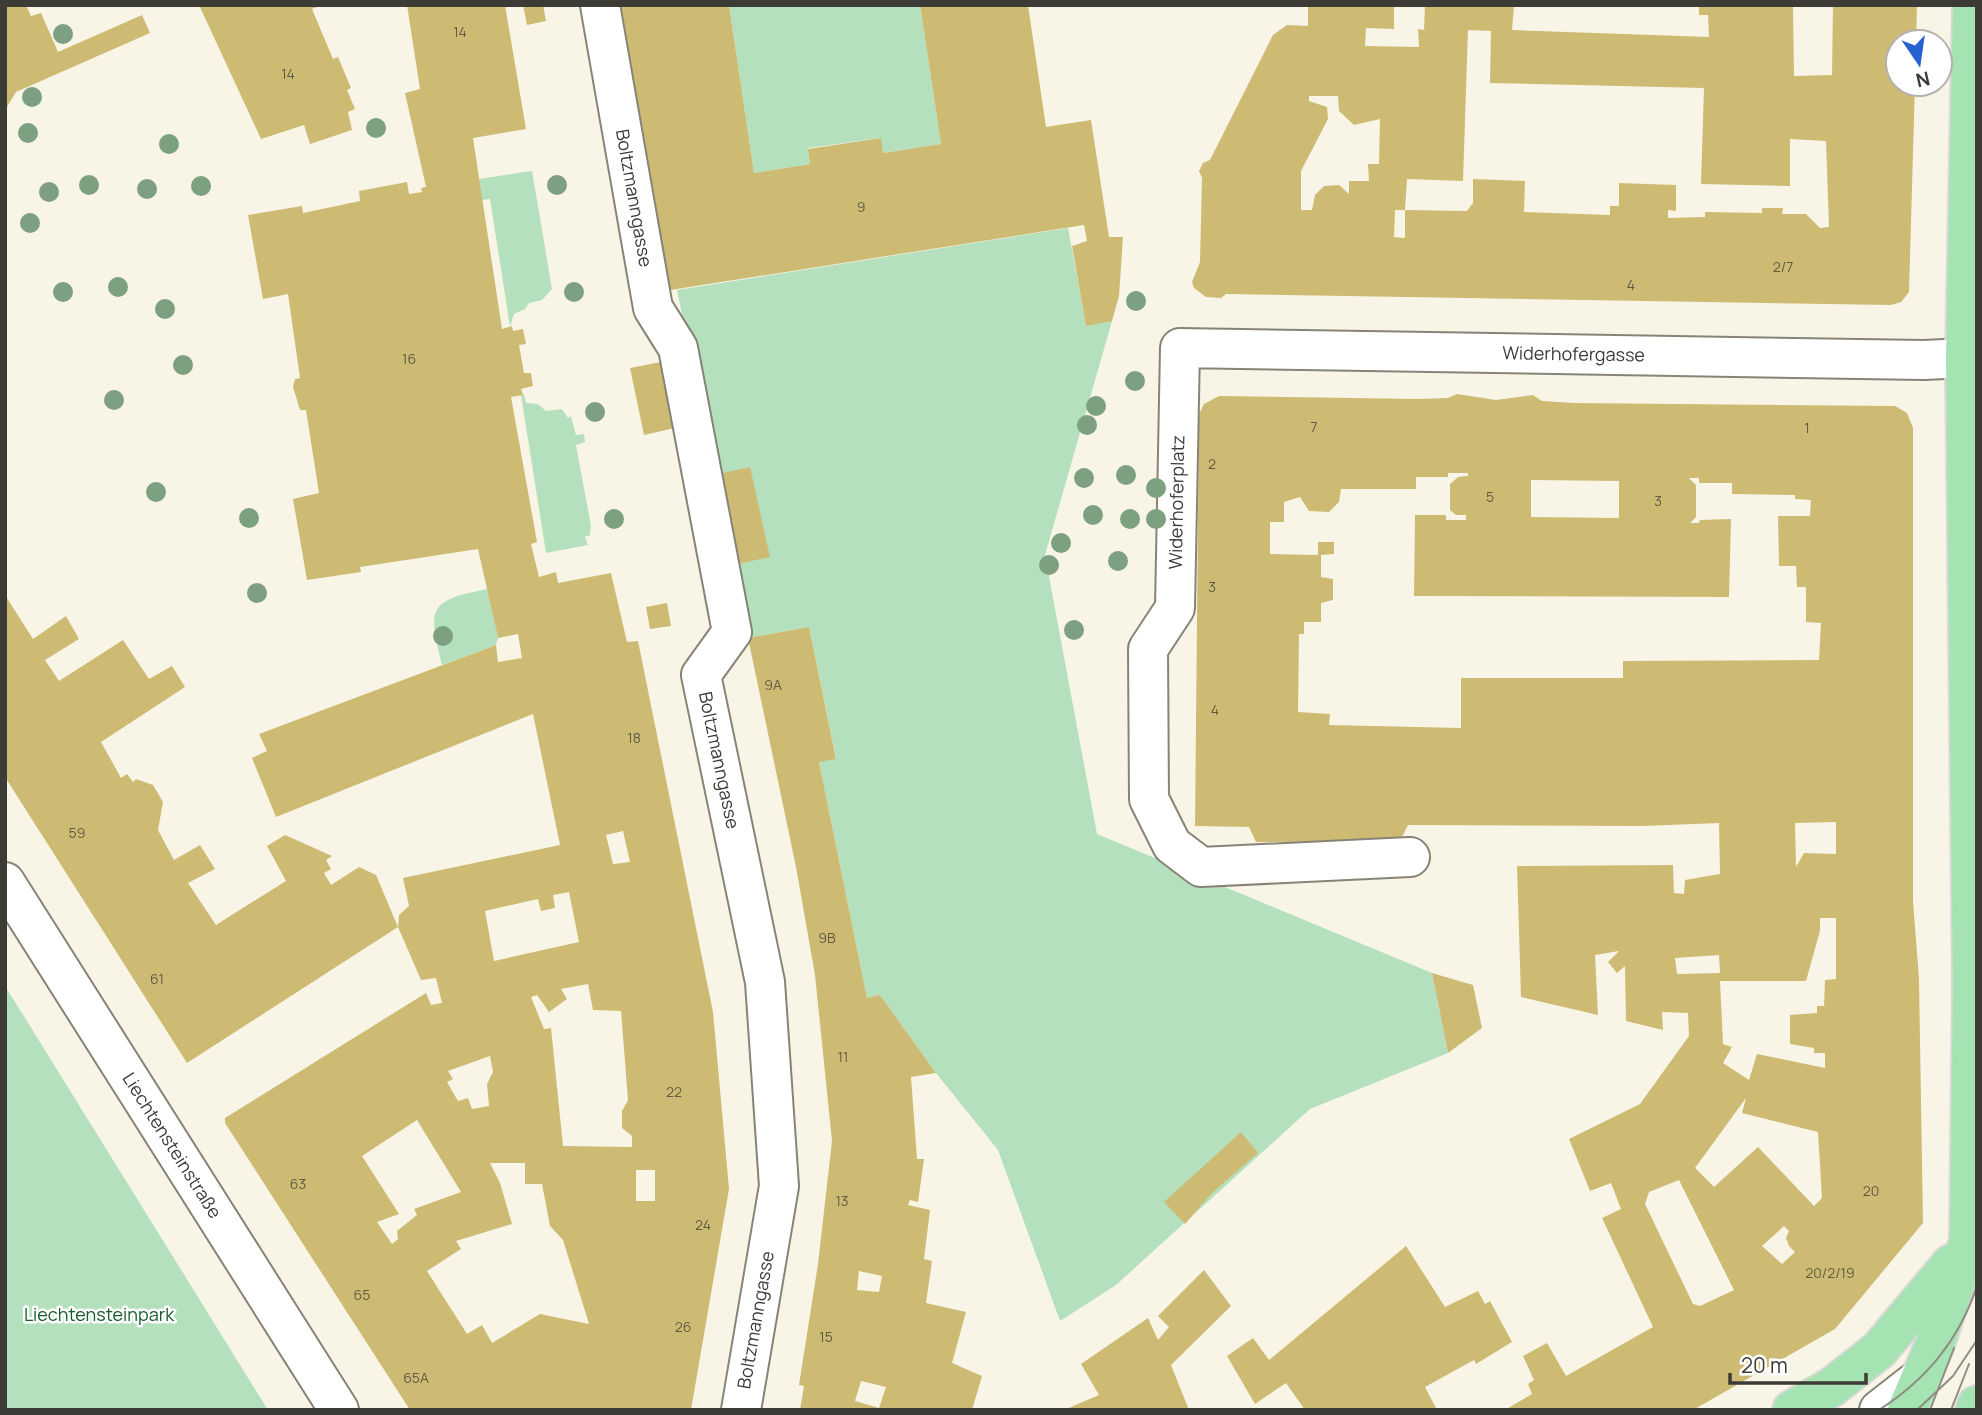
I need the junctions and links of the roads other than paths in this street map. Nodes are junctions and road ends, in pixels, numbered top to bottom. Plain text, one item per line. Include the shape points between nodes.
1 (600, 5) edge
2 (1972, 5) edge
3 (1181, 348) joint
4 (1965, 358) junction
5 (1410, 857) dead end
6 (5, 882) edge
7 (1973, 1238) edge
8 (1913, 1394) edge
9 (339, 1410) edge
10 (741, 1410) edge
11 (1792, 1410) edge
12 (1879, 1410) edge

1 - 10 street, Boltzmanngasse via 653,308 678,348 732,632 701,675 765,982 779,1186
2 - 4 main road
3 - 4 street, Widerhofergasse
3 - 5 street, Widerhoferplatz via 1175,608 1148,649 1149,799 1172,845 1201,867
4 - 7 main road
6 - 9 street, Liechtensteinstraße
7 - 8 main road
7 - 11 main road via 1879,1350 1832,1387
8 - 12 street

